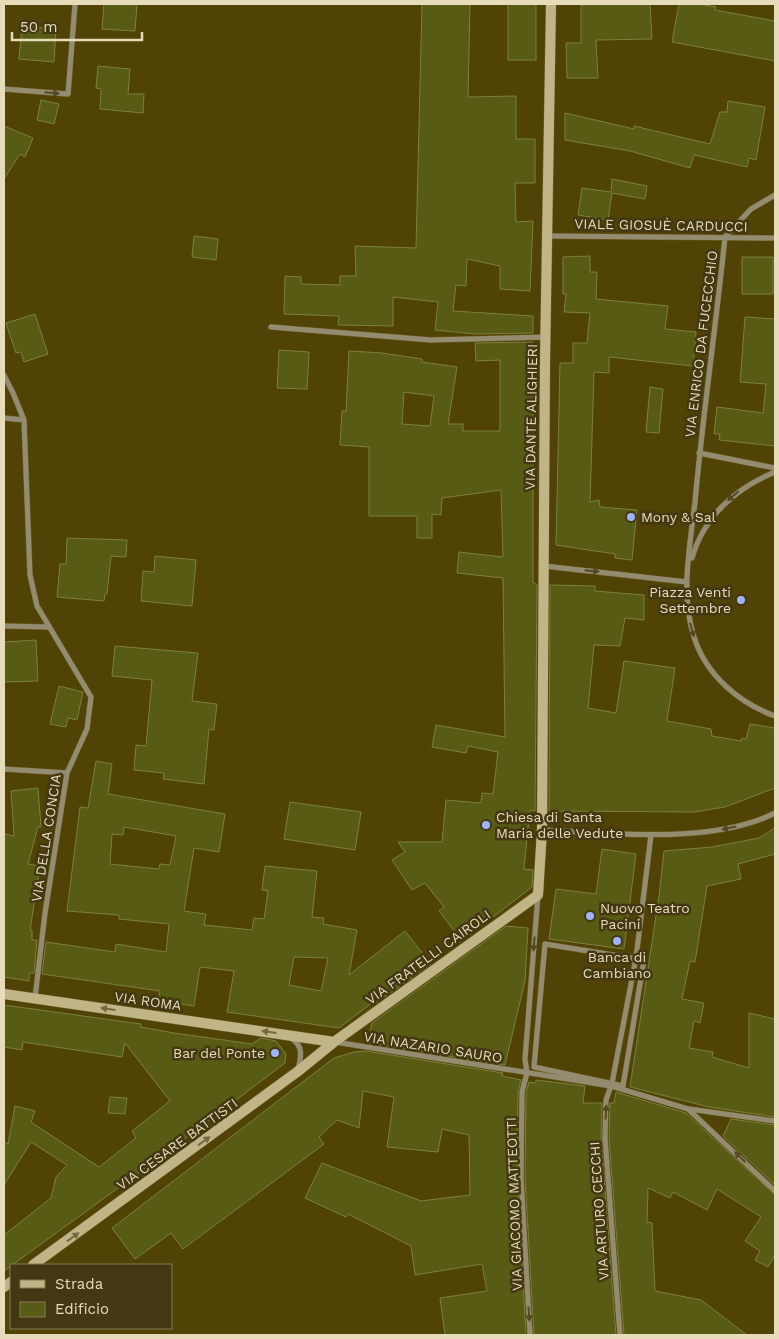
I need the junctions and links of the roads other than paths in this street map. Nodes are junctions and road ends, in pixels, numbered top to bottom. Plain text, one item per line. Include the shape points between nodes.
1 (75, 4) edge
2 (551, 4) edge
3 (4, 89) edge
4 (775, 195) edge
5 (547, 236) junction
6 (725, 238) junction
7 (775, 238) edge
8 (271, 327) dead end
9 (546, 337) junction
10 (4, 375) edge
11 (4, 418) edge
12 (24, 420) junction
13 (700, 453) junction
14 (775, 470) edge
15 (544, 566) junction
16 (687, 582) junction
17 (4, 626) edge
18 (48, 627) junction
19 (775, 716) edge
20 (4, 769) edge
21 (66, 773) junction
22 (775, 813) edge
23 (542, 830) junction
24 (651, 835) junction
25 (538, 895) junction
26 (636, 958) junction
27 (4, 994) edge
28 (35, 998) junction
29 (287, 1035) junction
30 (334, 1042) junction
31 (297, 1072) junction
32 (527, 1074) junction
33 (612, 1084) junction
34 (688, 1109) junction
35 (775, 1121) edge
36 (775, 1191) edge
37 (34, 1264) edge
38 (530, 1335) edge
39 (620, 1335) edge

3 -> 1 street via 68,94
2 - 5 street, VIA DANTE ALIGHIERI
4 - 6 street via 751,209
5 - 6 street, VIALE GIOSUÈ CARDUCCI
5 - 9 street, VIA DANTE ALIGHIERI
6 - 7 street, VIALE GIOSUÈ CARDUCCI
6 - 13 street, VIA ENRICO DA FUCECCHIO
8 - 9 street via 431,340
9 - 15 street, VIA DANTE ALIGHIERI
10 - 12 street, VIA DELLA CONCIA
11 - 12 street
12 - 18 street, VIA DELLA CONCIA via 30,575 37,606
13 - 14 street
13 - 16 street
14 -> 16 street via 745,486 709,521 694,550
15 -> 16 street
15 - 23 street, VIA DANTE ALIGHIERI
16 -> 19 street via 686,601 692,630 713,673 741,700
17 - 18 street
18 - 21 street, VIA DELLA CONCIA via 92,697 87,729
20 - 21 street
21 - 28 street, VIA DELLA CONCIA
22 -> 24 street via 725,829
23 - 24 street
23 - 25 street, VIA DANTE ALIGHIERI
24 - 26 street, VIA ARTURO CECCHI
25 - 30 street, VIA FRATELLI CAIROLI
25 -> 32 street, VIA GIACOMO MATTEOTTI via 525,1059
26 - 33 street, VIA ARTURO CECCHI
26 - 33 street via 644,960 623,1086
26 - 33 street via 545,944 534,1068
27 - 28 street, VIA ROMA
29 -> 28 street, VIA ROMA
29 - 30 street, VIA ROMA
29 - 31 street via 296,1040 302,1054
30 - 31 street, VIA CESARE BATTISTI
30 - 32 street, VIA NAZARIO SAURO
37 -> 31 street, VIA CESARE BATTISTI
32 - 33 street, VIA NAZARIO SAURO
32 -> 38 street, VIA GIACOMO MATTEOTTI via 522,1092 521,1178
33 - 34 street
39 -> 33 street, VIA ARTURO CECCHI via 604,1138 606,1100
34 - 35 street
36 -> 34 street

